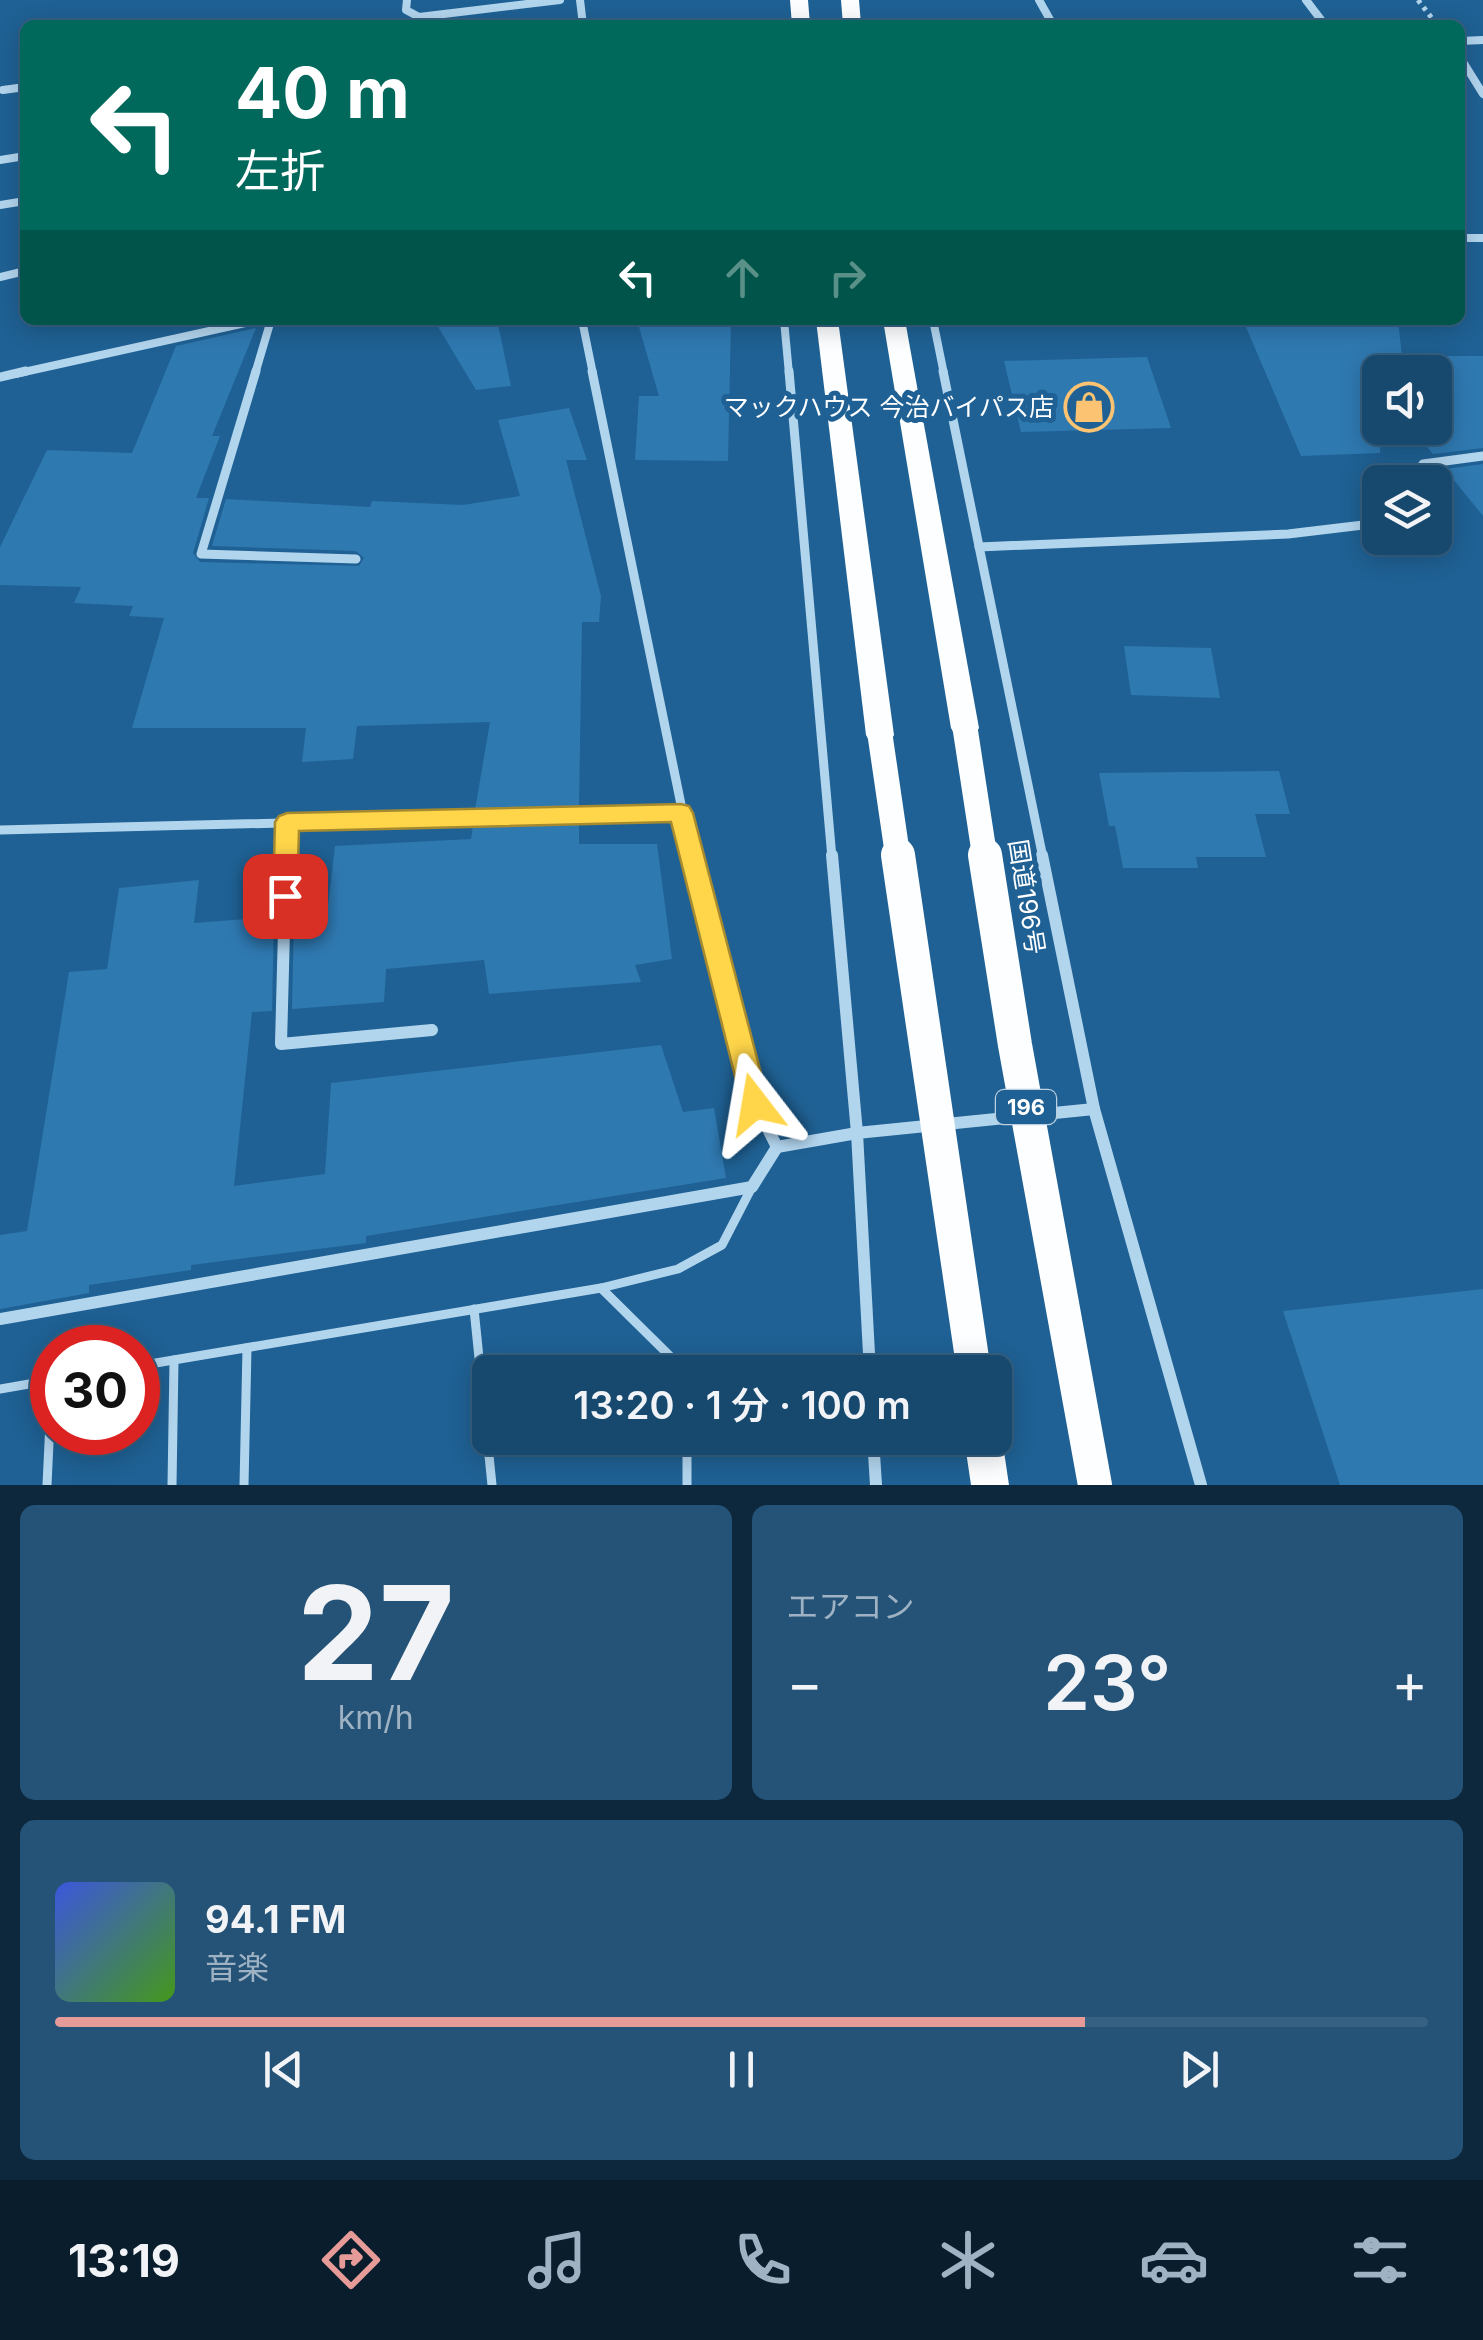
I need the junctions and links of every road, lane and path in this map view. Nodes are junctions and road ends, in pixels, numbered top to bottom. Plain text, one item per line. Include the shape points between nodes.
1 (407, 0) edge
2 (560, 0) edge
3 (1306, 0) edge
4 (1418, 0) edge
5 (419, 17) junction
6 (416, 20) edge
7 (425, 20) edge
8 (1321, 20) edge
9 (1433, 20) edge
10 (1465, 66) edge
11 (20, 88) edge
12 (4, 90) dead end
13 (1483, 94) edge
14 (236, 325) edge
15 (270, 325) edge
16 (583, 325) edge
17 (784, 325) edge
18 (829, 325) edge
19 (895, 325) edge
20 (934, 325) edge
21 (0, 377) edge
22 (1483, 456) edge
23 (1422, 465) edge
24 (1362, 525) edge
25 (979, 547) junction
26 (356, 559) dead end
27 (681, 813) junction
28 (287, 822) junction
29 (0, 830) edge
30 (432, 1030) dead end
31 (1094, 1110) junction
32 (857, 1133) junction
33 (776, 1147) junction
34 (752, 1187) junction
35 (601, 1288) junction
36 (474, 1309) junction
37 (0, 1319) edge
38 (247, 1348) junction
39 (672, 1355) edge
40 (869, 1355) edge
41 (971, 1355) edge
42 (174, 1360) junction
43 (160, 1362) edge
44 (30, 1384) edge
45 (0, 1389) edge
46 (48, 1455) edge
47 (687, 1455) edge
48 (874, 1455) edge
49 (986, 1455) edge
50 (47, 1485) edge
51 (172, 1485) edge
52 (244, 1485) edge
53 (492, 1485) edge
54 (687, 1485) edge
55 (876, 1485) edge
56 (990, 1485) edge
57 (1095, 1485) edge
58 (1201, 1485) edge

1 - 5 street via 406,10
2 - 5 street
3 - 8 street
4 - 9 path
5 - 6 street
5 - 7 street
10 - 13 street
11 - 12 street
14 - 21 street
15 - 26 street via 201,554
16 - 27 street
17 - 32 street
18 - 41 highway, bridge via 880,734
19 - 57 highway, 国道196号 / 196, bridge
20 - 25 street
22 - 23 street
24 - 25 street
25 - 31 street
27 - 28 street
27 - 33 street via 755,1104
28 - 29 street
28 - 30 street via 281,1044
31 - 32 street
31 - 58 street
32 - 33 street
32 - 40 street
33 - 34 street
34 - 35 lane via 722,1245 678,1269
34 - 37 street
35 - 36 lane
35 - 39 lane
36 - 38 lane
36 - 53 lane
38 - 42 lane
38 - 52 lane
42 - 43 lane
42 - 51 lane
44 - 45 lane
46 - 50 lane
47 - 54 lane
48 - 55 street
49 - 56 highway

